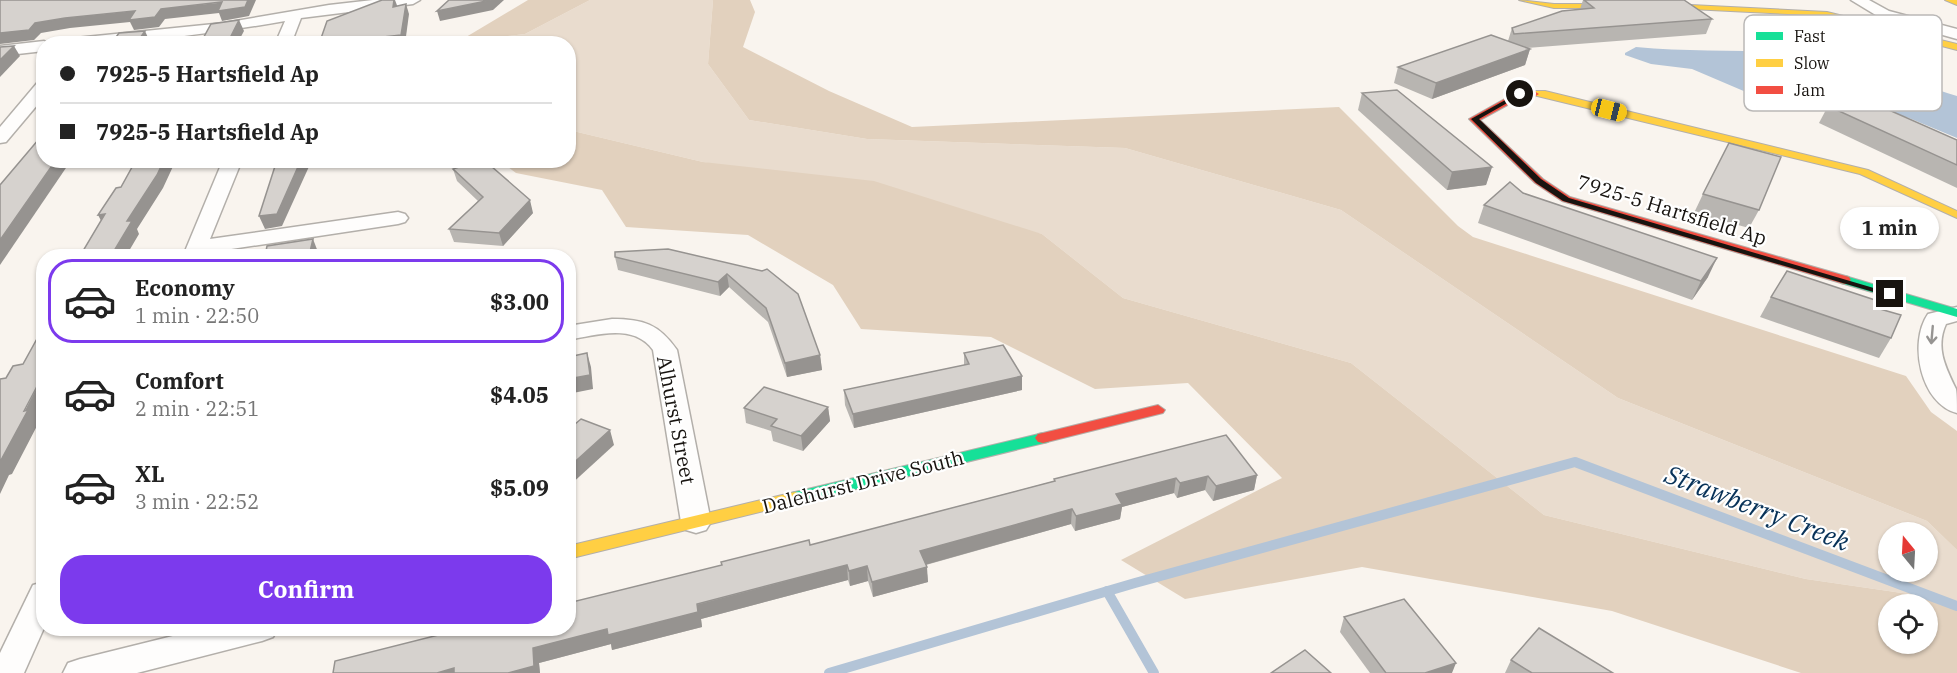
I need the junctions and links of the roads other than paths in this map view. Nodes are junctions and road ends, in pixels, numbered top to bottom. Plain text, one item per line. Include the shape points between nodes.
1 (413, 0) edge
2 (1523, 0) edge
3 (1858, 0) edge
4 (1949, 0) edge
5 (1957, 3) edge
6 (295, 15) junction
7 (1831, 15) edge
8 (1888, 15) edge
9 (1942, 30) edge
10 (1957, 34) edge
11 (140, 36) edge
12 (286, 36) edge
13 (1942, 43) edge
14 (36, 47) edge
15 (1957, 47) edge
16 (0, 51) edge
17 (36, 95) edge
18 (0, 138) edge
19 (230, 168) edge
20 (1957, 215) edge
21 (398, 218) dead end
22 (195, 249) edge
23 (212, 249) edge
24 (1957, 314) edge
25 (576, 332) edge
26 (1957, 405) edge
27 (1158, 411) dead end
28 (696, 522) junction
29 (576, 552) edge
30 (36, 612) edge
31 (230, 636) edge
32 (8, 673) edge
33 (80, 673) edge

1 - 6 street
2 - 7 street via 1554,6 1671,6
3 - 8 street
4 - 5 street
6 - 11 street
6 - 12 street
9 - 10 street
13 - 15 street
14 - 16 street
17 - 18 street
19 - 22 street
20 - 24 street, 7925-5 Hartsfield Ap via 1864,172 1545,94 1520,94 1474,119 1539,181 1566,199
21 - 23 street
24 -> 26 street via 1936,319 1931,327 1930,357 1938,383
25 - 28 street, Alhurst Street via 628,326 652,334 665,350
27 - 28 street, Dalehurst Drive South
28 - 29 street, Dalehurst Drive South
30 - 32 street
31 - 33 street

